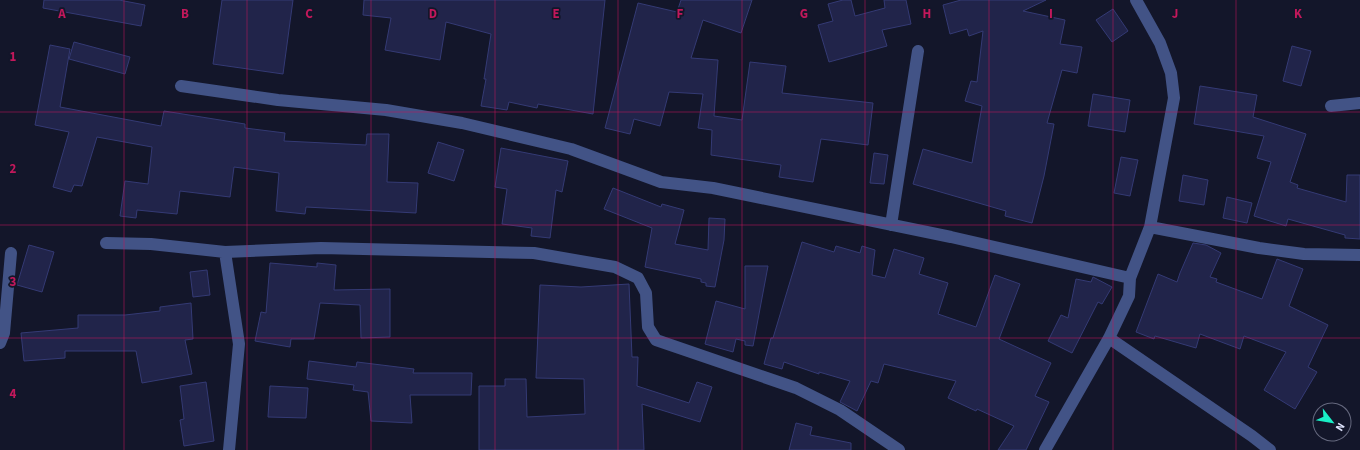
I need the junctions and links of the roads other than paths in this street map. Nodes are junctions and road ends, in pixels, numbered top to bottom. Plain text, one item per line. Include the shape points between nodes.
1 (1136, 0) edge
2 (918, 51) dead end
3 (181, 86) dead end
4 (1360, 103) edge
5 (1331, 106) dead end
6 (891, 225) junction
7 (1150, 227) junction
8 (106, 243) dead end
9 (225, 252) junction
10 (11, 253) dead end
11 (1360, 254) edge
12 (1130, 278) junction
13 (1109, 338) junction
14 (0, 343) edge
15 (229, 450) edge
16 (899, 450) edge
17 (1045, 450) edge
18 (1270, 450) edge

1 - 7 street via 1160,43 1171,73 1174,98
2 - 6 street
3 - 6 street via 278,100 386,110 462,123 571,149 661,182 713,188
4 - 5 street
6 - 12 street
7 - 11 street via 1304,254
7 - 12 street
8 - 9 street via 151,244
9 - 15 street via 239,344
9 - 16 street via 322,248 534,253 615,267 638,278 646,293 648,327 656,340 796,388 840,410
10 - 14 street via 4,333
12 - 13 street via 1129,296
13 - 17 street
13 - 18 street

